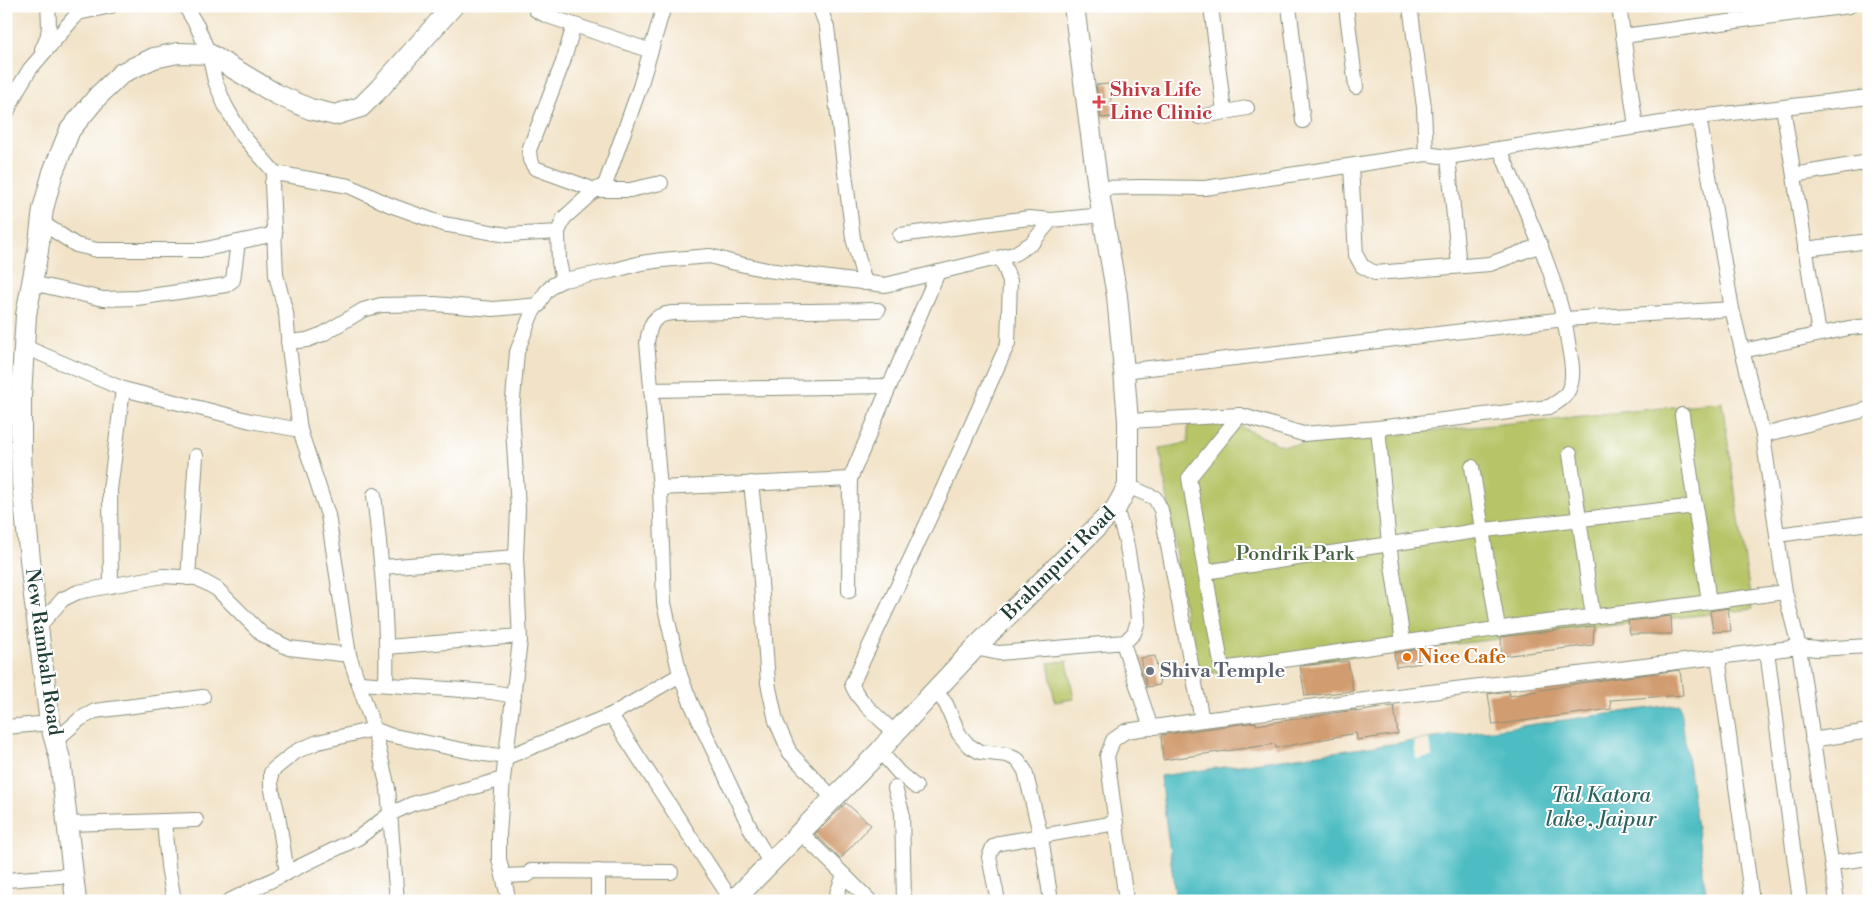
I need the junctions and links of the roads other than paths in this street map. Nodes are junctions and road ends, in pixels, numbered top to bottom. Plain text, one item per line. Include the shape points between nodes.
1 (48, 6) edge
2 (111, 6) edge
3 (185, 6) edge
4 (453, 6) edge
5 (534, 6) edge
6 (664, 6) edge
7 (819, 6) edge
8 (1074, 6) edge
9 (1211, 6) edge
10 (1289, 6) edge
11 (1346, 6) edge
12 (1410, 6) edge
13 (1619, 6) edge
14 (1849, 6) edge
15 (1807, 9) edge
16 (574, 25) junction
17 (1623, 36) junction
18 (650, 51) junction
19 (208, 54) junction
20 (30, 69) junction
21 (1356, 87) dead end
22 (1869, 98) edge
23 (1247, 108) dead end
24 (1783, 108) junction
25 (1224, 112) junction
26 (6, 114) edge
27 (1199, 116) dead end
28 (1699, 118) junction
29 (1303, 122) dead end
30 (1636, 128) junction
31 (1500, 149) junction
32 (1426, 154) junction
33 (1448, 157) junction
34 (1869, 162) edge
35 (1351, 166) junction
36 (275, 173) junction
37 (1794, 175) junction
38 (661, 183) dead end
39 (1098, 188) junction
40 (595, 190) junction
41 (1104, 215) junction
42 (1051, 220) junction
43 (41, 222) junction
44 (558, 232) junction
45 (275, 234) junction
46 (900, 235) dead end
47 (1869, 241) edge
48 (238, 242) junction
49 (1541, 245) junction
50 (1805, 249) junction
51 (1001, 258) junction
52 (1459, 266) junction
53 (938, 272) junction
54 (563, 280) junction
55 (32, 283) junction
56 (865, 283) junction
57 (539, 305) junction
58 (1732, 309) junction
59 (878, 310) dead end
60 (1565, 319) junction
61 (1869, 326) edge
62 (1819, 334) junction
63 (288, 342) junction
64 (25, 347) junction
65 (1742, 351) junction
66 (1124, 371) junction
67 (889, 386) junction
68 (124, 389) junction
69 (651, 390) junction
70 (1869, 409) edge
71 (1240, 415) junction
72 (1682, 415) dead end
73 (1128, 420) junction
74 (1378, 428) junction
75 (300, 430) junction
76 (1763, 435) junction
77 (1570, 454) dead end
78 (196, 456) dead end
79 (1472, 467) dead end
80 (850, 479) junction
81 (751, 483) junction
82 (1128, 486) junction
83 (660, 488) junction
84 (374, 495) dead end
85 (1696, 506) junction
86 (1116, 508) junction
87 (1580, 519) junction
88 (1869, 523) edge
89 (1482, 531) junction
90 (1777, 535) junction
91 (1389, 544) junction
92 (516, 557) junction
93 (382, 567) junction
94 (1205, 572) junction
95 (188, 578) junction
96 (111, 586) junction
97 (849, 591) dead end
98 (1785, 592) junction
99 (1709, 602) junction
100 (1593, 617) junction
101 (39, 626) junction
102 (1498, 629) junction
103 (519, 636) junction
104 (1403, 642) junction
105 (1869, 646) edge
106 (387, 647) junction
107 (1799, 647) junction
108 (975, 648) junction
109 (1125, 649) dead end
110 (1766, 651) junction
111 (349, 655) junction
112 (1718, 657) junction
113 (680, 676) junction
114 (360, 683) junction
115 (386, 684) junction
116 (935, 690) junction
117 (514, 696) junction
118 (203, 697) dead end
119 (611, 715) junction
120 (1202, 720) junction
121 (6, 727) edge
122 (1150, 728) junction
123 (374, 729) junction
124 (1869, 731) edge
125 (52, 732) junction
126 (895, 733) junction
127 (1812, 740) junction
128 (880, 751) junction
129 (507, 757) junction
130 (503, 779) junction
131 (916, 787) dead end
132 (895, 788) dead end
133 (833, 798) junction
134 (390, 814) junction
135 (196, 820) dead end
136 (164, 821) junction
137 (1116, 823) junction
138 (68, 824) junction
139 (800, 832) junction
140 (1041, 837) junction
141 (1869, 858) edge
142 (770, 862) junction
143 (1832, 863) junction
144 (598, 871) junction
145 (671, 872) dead end
146 (288, 873) junction
147 (74, 875) junction
148 (844, 875) junction
149 (503, 876) junction
150 (6, 880) edge
151 (245, 897) edge
152 (76, 901) edge
153 (174, 901) edge
154 (229, 901) edge
155 (397, 901) edge
156 (509, 901) edge
157 (598, 901) edge
158 (733, 901) edge
159 (834, 901) edge
160 (870, 901) edge
161 (904, 901) edge
162 (998, 901) edge
163 (1051, 901) edge
164 (1126, 901) edge
165 (1752, 901) edge
166 (1800, 901) edge
167 (1837, 901) edge

1 - 20 street via 50,30 47,42
2 - 20 street via 78,13
3 - 19 street
4 - 19 street, New Rambah Road via 361,107 335,115 310,109 276,94
5 - 16 street via 545,15
6 - 18 street
7 - 56 street via 827,27 853,238
8 - 39 street, Brahmpuri Road
9 - 25 street
10 - 29 street
11 - 21 street
12 - 32 street via 1424,108
13 - 17 street
14 - 15 street
15 - 17 street
16 - 18 street
16 - 40 street via 529,150 530,160 535,168
17 - 30 street
18 - 40 street via 605,185
19 - 36 street via 225,105 242,135
19 - 43 street, New Rambah Road via 178,53 154,58 122,73 98,96 70,130 53,172
20 - 26 street
22 - 24 street
23 - 25 street
24 - 28 street
24 - 37 street
25 - 27 street
28 - 30 street
28 - 58 street
30 - 31 street
31 - 33 street
31 - 49 street
32 - 33 street
32 - 35 street
33 - 52 street
34 - 37 street
35 - 39 street via 1205,188
35 - 52 street via 1356,255 1362,266 1375,273
36 - 44 street via 349,186 444,224 506,235
36 - 45 street via 272,183
37 - 50 street
38 - 40 street via 630,190
39 - 41 street, Brahmpuri Road
40 - 44 street via 564,218
41 - 42 street
41 - 66 street, Brahmpuri Road via 1117,296
42 - 46 street via 1029,218
42 - 51 street via 1032,243
43 - 48 street via 76,245 97,250 201,250
43 - 55 street, New Rambah Road
44 - 54 street
45 - 48 street
45 - 63 street via 276,275 286,313
47 - 50 street
48 - 55 street via 233,280 226,285 145,297 103,299
49 - 52 street via 1490,264
49 - 60 street
50 - 62 street
51 - 53 street
51 - 126 street via 1010,281 1008,343 852,684 860,698
53 - 56 street via 885,285
53 - 67 street
54 - 56 street via 658,260 710,256 768,270
54 - 57 street via 553,285
55 - 64 street, New Rambah Road
57 - 63 street via 493,309 435,304 381,306 363,310 323,334
57 - 92 street via 531,315 517,352 513,392 518,509
58 - 60 street
58 - 65 street
59 - 69 street via 662,314 650,325
60 - 66 street
60 - 74 street via 1571,384 1564,399 1549,408
61 - 62 street
62 - 65 street
63 - 75 street
64 - 68 street
64 - 101 street, New Rambah Road via 21,396 22,483
65 - 76 street
66 - 73 street, Brahmpuri Road
67 - 69 street
67 - 80 street
68 - 75 street
68 - 96 street via 110,490
69 - 83 street
70 - 76 street
71 - 73 street
71 - 74 street via 1303,434
71 - 94 street via 1189,478
72 - 85 street
73 - 82 street, Brahmpuri Road
74 - 91 street
75 - 111 street via 328,515
76 - 90 street
77 - 87 street
78 - 95 street
79 - 89 street
80 - 81 street
80 - 97 street
81 - 83 street
81 - 133 street via 768,683 776,721 790,753
82 - 86 street, Brahmpuri Road
82 - 120 street via 1155,498 1161,510
83 - 113 street via 664,602
84 - 93 street
85 - 87 street
85 - 99 street
86 - 108 street, Brahmpuri Road
86 - 108 street via 1138,605 1134,633 1125,642 999,653
87 - 89 street
87 - 100 street
88 - 90 street
89 - 91 street
89 - 102 street
90 - 98 street
91 - 94 street
91 - 104 street
92 - 93 street
92 - 103 street
93 - 106 street
94 - 104 street via 1222,669
95 - 96 street via 164,576
95 - 111 street via 198,578 217,589 263,635 289,648
96 - 101 street via 78,592 63,599
98 - 99 street
98 - 107 street
99 - 100 street
100 - 102 street
101 - 125 street, New Rambah Road
102 - 104 street
103 - 106 street
103 - 117 street
105 - 107 street via 1818,650
106 - 115 street
107 - 110 street
107 - 127 street
108 - 116 street, Brahmpuri Road
109 - 122 street
110 - 112 street
110 - 166 street
111 - 114 street
112 - 120 street
112 - 165 street
113 - 119 street
113 - 142 street via 753,834
114 - 115 street
114 - 123 street
115 - 117 street
116 - 126 street, Brahmpuri Road
116 - 140 street via 968,745 980,752 1018,760 1025,771
117 - 129 street
118 - 125 street via 95,711
119 - 129 street
119 - 158 street
120 - 122 street
121 - 125 street
122 - 137 street via 1126,731 1114,740 1108,756
123 - 129 street via 389,735
123 - 134 street via 388,788
123 - 146 street via 318,742 297,751 271,773
124 - 127 street
125 - 138 street, New Rambah Road via 60,759
126 - 128 street, Brahmpuri Road
127 - 143 street
128 - 131 street
128 - 133 street, Brahmpuri Road
129 - 130 street
130 - 134 street via 412,804
130 - 149 street via 499,859
132 - 161 street via 902,812
133 - 139 street, Brahmpuri Road
134 - 146 street via 358,838
134 - 155 street
135 - 136 street
136 - 138 street
136 - 153 street
137 - 140 street
137 - 164 street
138 - 147 street, New Rambah Road
139 - 142 street, Brahmpuri Road
139 - 148 street
140 - 162 street via 992,847 989,857
140 - 163 street
141 - 143 street
142 - 158 street, Brahmpuri Road
143 - 167 street
144 - 145 street
144 - 149 street via 531,871 528,875
144 - 157 street
146 - 151 street
147 - 150 street
147 - 152 street, New Rambah Road
148 - 159 street
148 - 160 street
149 - 156 street
151 - 154 street

